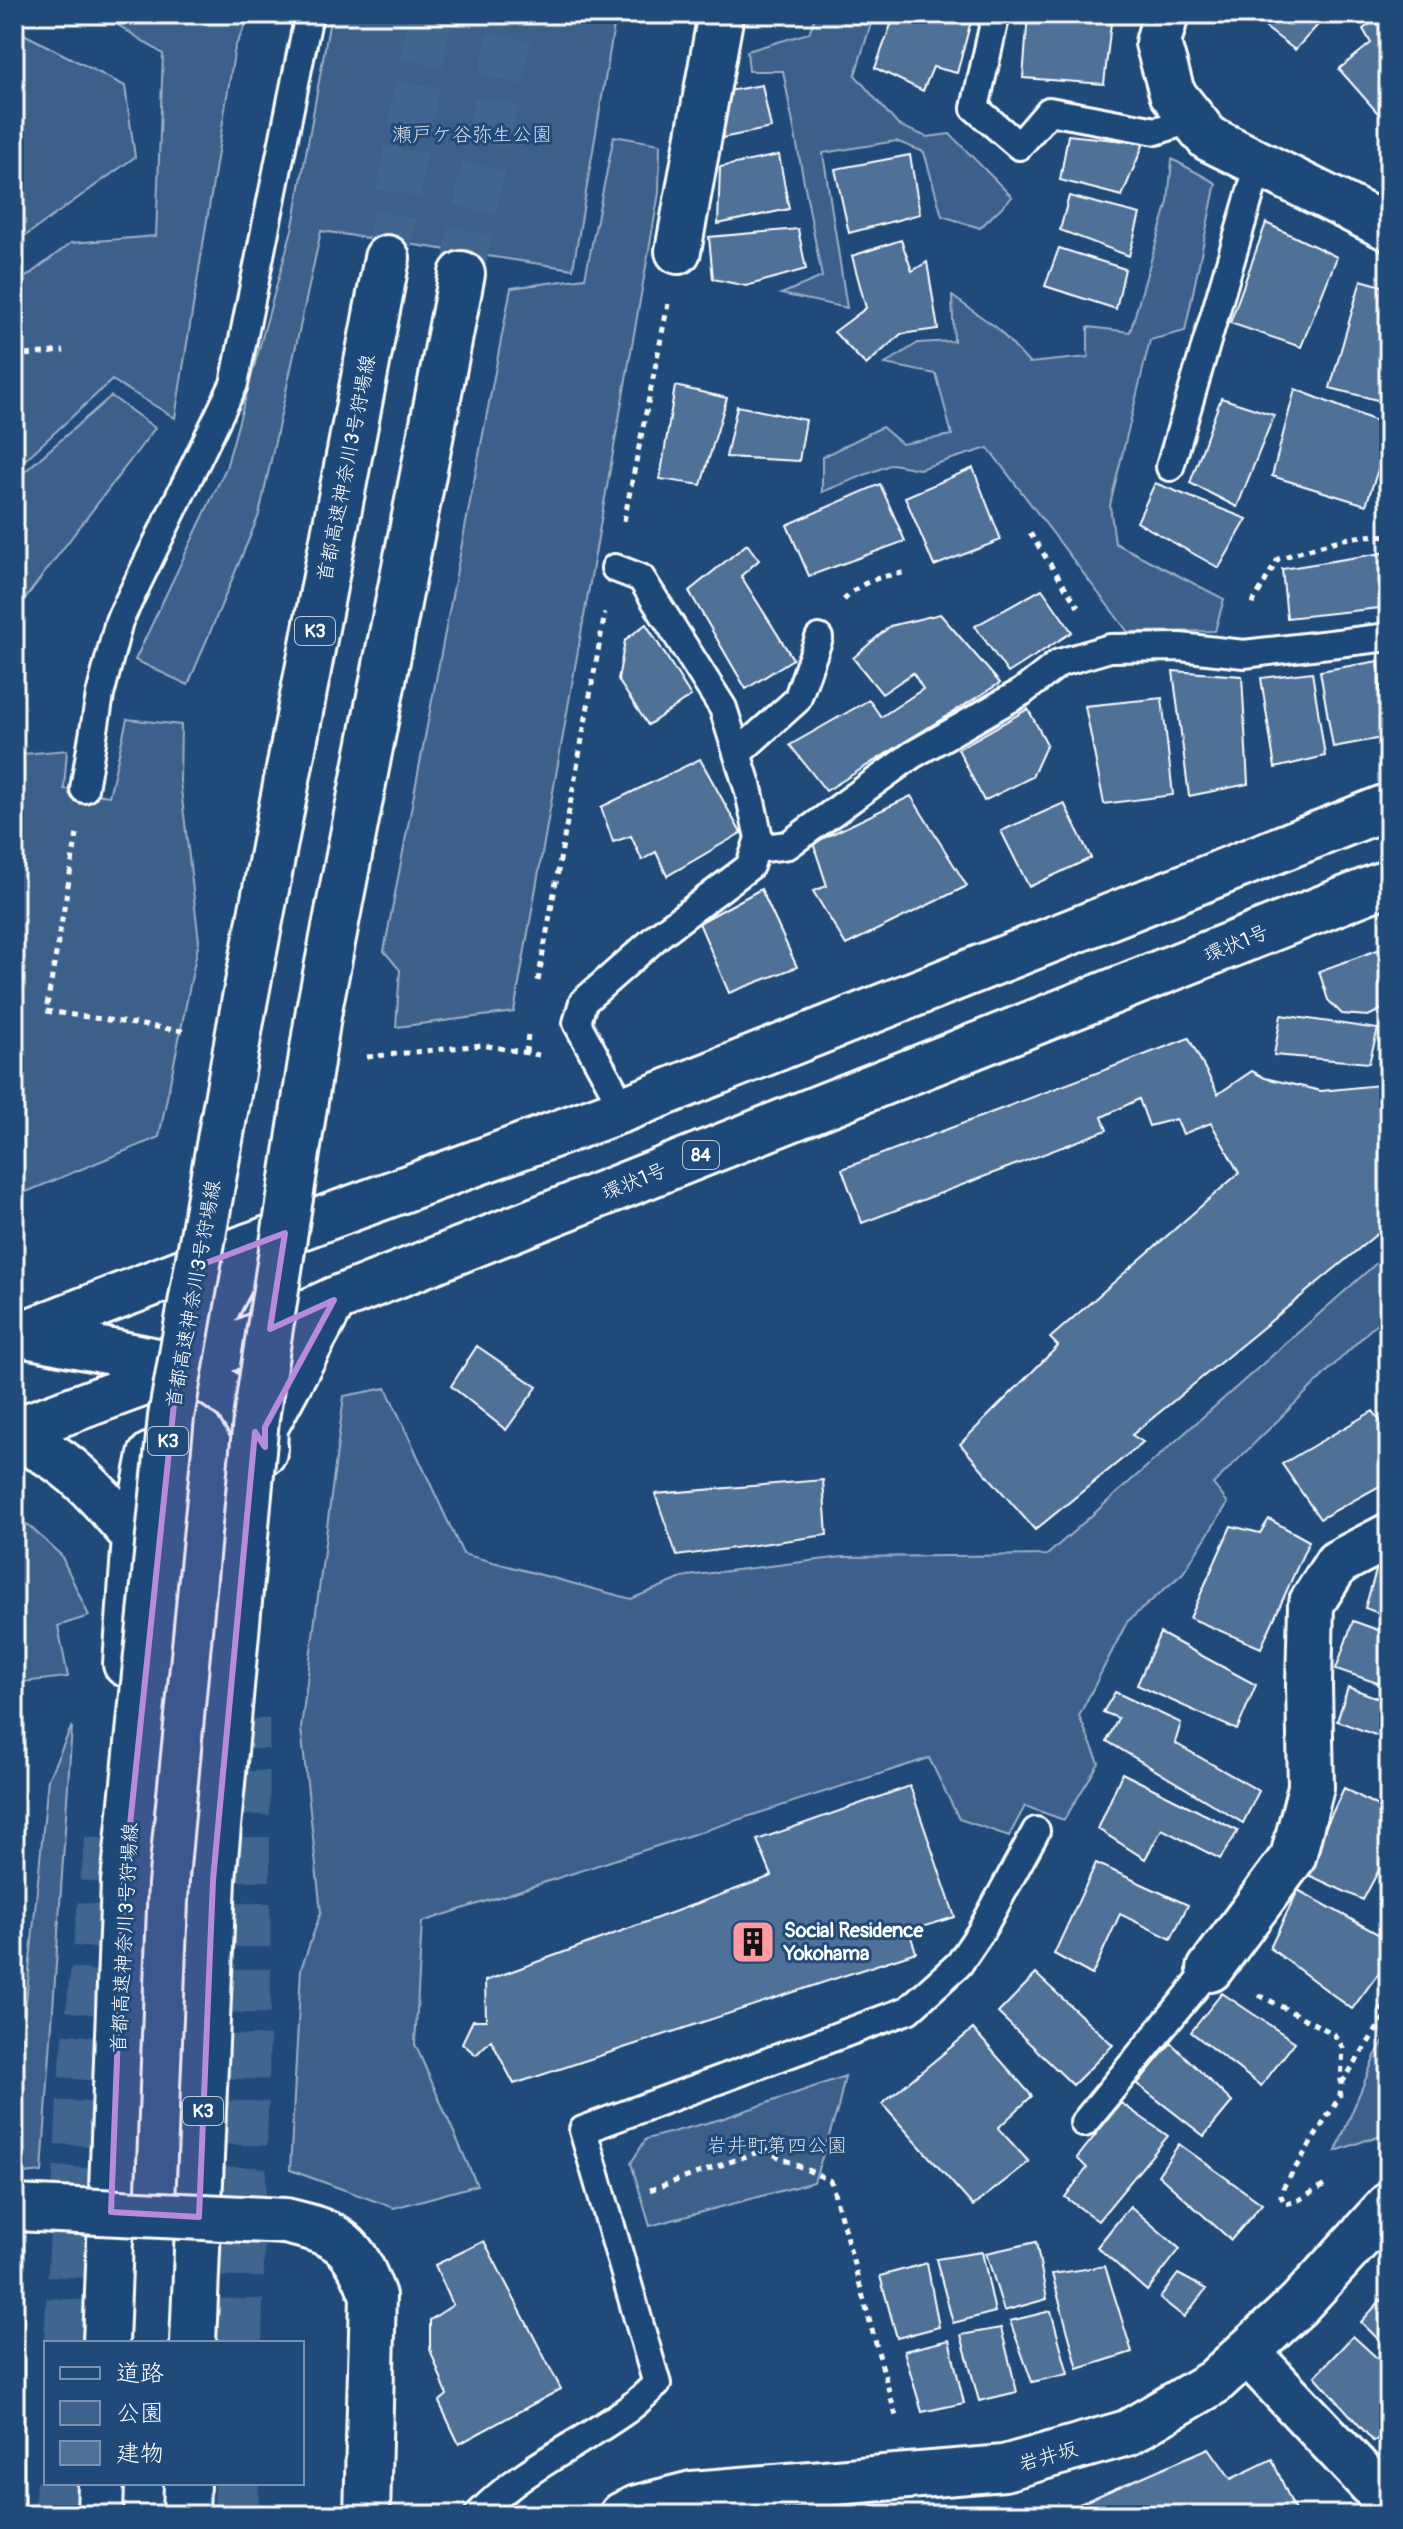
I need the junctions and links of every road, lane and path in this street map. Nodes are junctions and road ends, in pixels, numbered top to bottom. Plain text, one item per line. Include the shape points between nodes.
1 (309, 14) edge
2 (721, 14) edge
3 (996, 14) edge
4 (1166, 14) edge
5 (1193, 119) junction
6 (1259, 164) junction
7 (1389, 228) edge
8 (678, 251) joint
9 (387, 258) tunnel mouth
10 (462, 274) tunnel mouth
11 (64, 351) dead end
12 (14, 356) edge
13 (1170, 467) dead end
14 (1030, 533) dead end
15 (1389, 536) edge
16 (1278, 559) dead end
17 (615, 568) junction
18 (903, 573) dead end
19 (1389, 637) edge
20 (819, 638) joint
21 (1104, 642) junction
22 (738, 753) junction
23 (84, 789) dead end
24 (1389, 806) edge
25 (756, 849) junction
26 (1389, 882) edge
27 (537, 987) dead end
28 (529, 1033) dead end
29 (526, 1053) dead end
30 (624, 1109) junction
31 (249, 1246) junction
32 (334, 1300) junction
33 (17, 1336) edge
34 (188, 1367) junction
35 (14, 1431) edge
36 (14, 1438) edge
37 (265, 1447) junction
38 (1389, 1536) edge
39 (135, 1537) junction
40 (123, 1702) dead end
41 (247, 1719) tunnel mouth
42 (1036, 1831) dead end
43 (1210, 1969) junction
44 (1378, 2001) dead end
45 (1341, 2084) junction
46 (1084, 2123) dead end
47 (1337, 2178) dead end
48 (1389, 2205) edge
49 (604, 2206) junction
50 (15, 2207) edge
51 (106, 2341) edge
52 (193, 2341) edge
53 (1247, 2352) junction
54 (913, 2475) junction
55 (101, 2485) edge
56 (187, 2485) edge
57 (1389, 2503) edge
58 (100, 2515) edge
59 (186, 2515) edge
60 (367, 2515) edge
61 (478, 2515) edge
62 (622, 2515) edge

1 - 23 lane via 234,384 119,621
2 - 8 main road
3 - 5 lane via 975,108 1019,146 1049,111 1156,131
4 - 5 main road via 1158,43 1172,93
5 - 6 main road via 1208,138
6 - 7 main road
6 - 13 lane
8 - 17 path
9 - 51 main road, 首都高速神奈川3号狩場線 / K3, bridge via 171,1417 124,1882
10 - 52 main road, K3, bridge via 319,1010 256,1419 213,1880
11 - 12 path
14 - 21 path
15 - 16 path via 1348,539
17 - 22 lane via 641,578 723,708
17 - 27 path
18 - 20 path via 854,589
19 - 21 lane via 1244,654
20 - 22 lane via 797,700
21 - 25 lane via 1059,663 1022,692 912,755 788,845
22 - 25 lane via 759,838
24 - 30 main road
25 - 30 lane via 750,866 583,1002 577,1023
26 - 32 main road, 環状1号 / 84
28 - 29 path
30 - 31 main road
31 - 33 main road
31 - 34 main road
32 - 34 main road, 環状1号 / 84
32 - 37 main road via 265,1427
33 - 34 main road
34 - 35 main road, 環状1号 / 84
34 - 37 main road via 235,1400
34 - 39 main road via 175,1386 149,1460
36 - 39 main road via 36,1445 88,1483
37 - 41 main road
38 - 43 main road via 1337,1563 1311,1604 1311,1787 1293,1857
39 - 40 main road
42 - 49 lane via 959,1964 908,2010 583,2130
43 - 45 path via 1334,2034 1343,2048
43 - 46 lane
44 - 45 path via 1384,2018
45 - 47 path via 1340,2096 1281,2196 1285,2204 1297,2201
48 - 53 main road, 岩井坂 via 1299,2304
49 - 54 path via 764,2150 831,2181
49 - 61 lane via 657,2384 624,2412 500,2492
50 - 60 main road, bridge via 285,2221 340,2239 362,2265 373,2296
53 - 54 main road, 岩井坂 via 1214,2382 1127,2433 1004,2468
53 - 57 main road
54 - 62 main road, 岩井坂 via 692,2494
55 - 58 main road
56 - 59 main road

